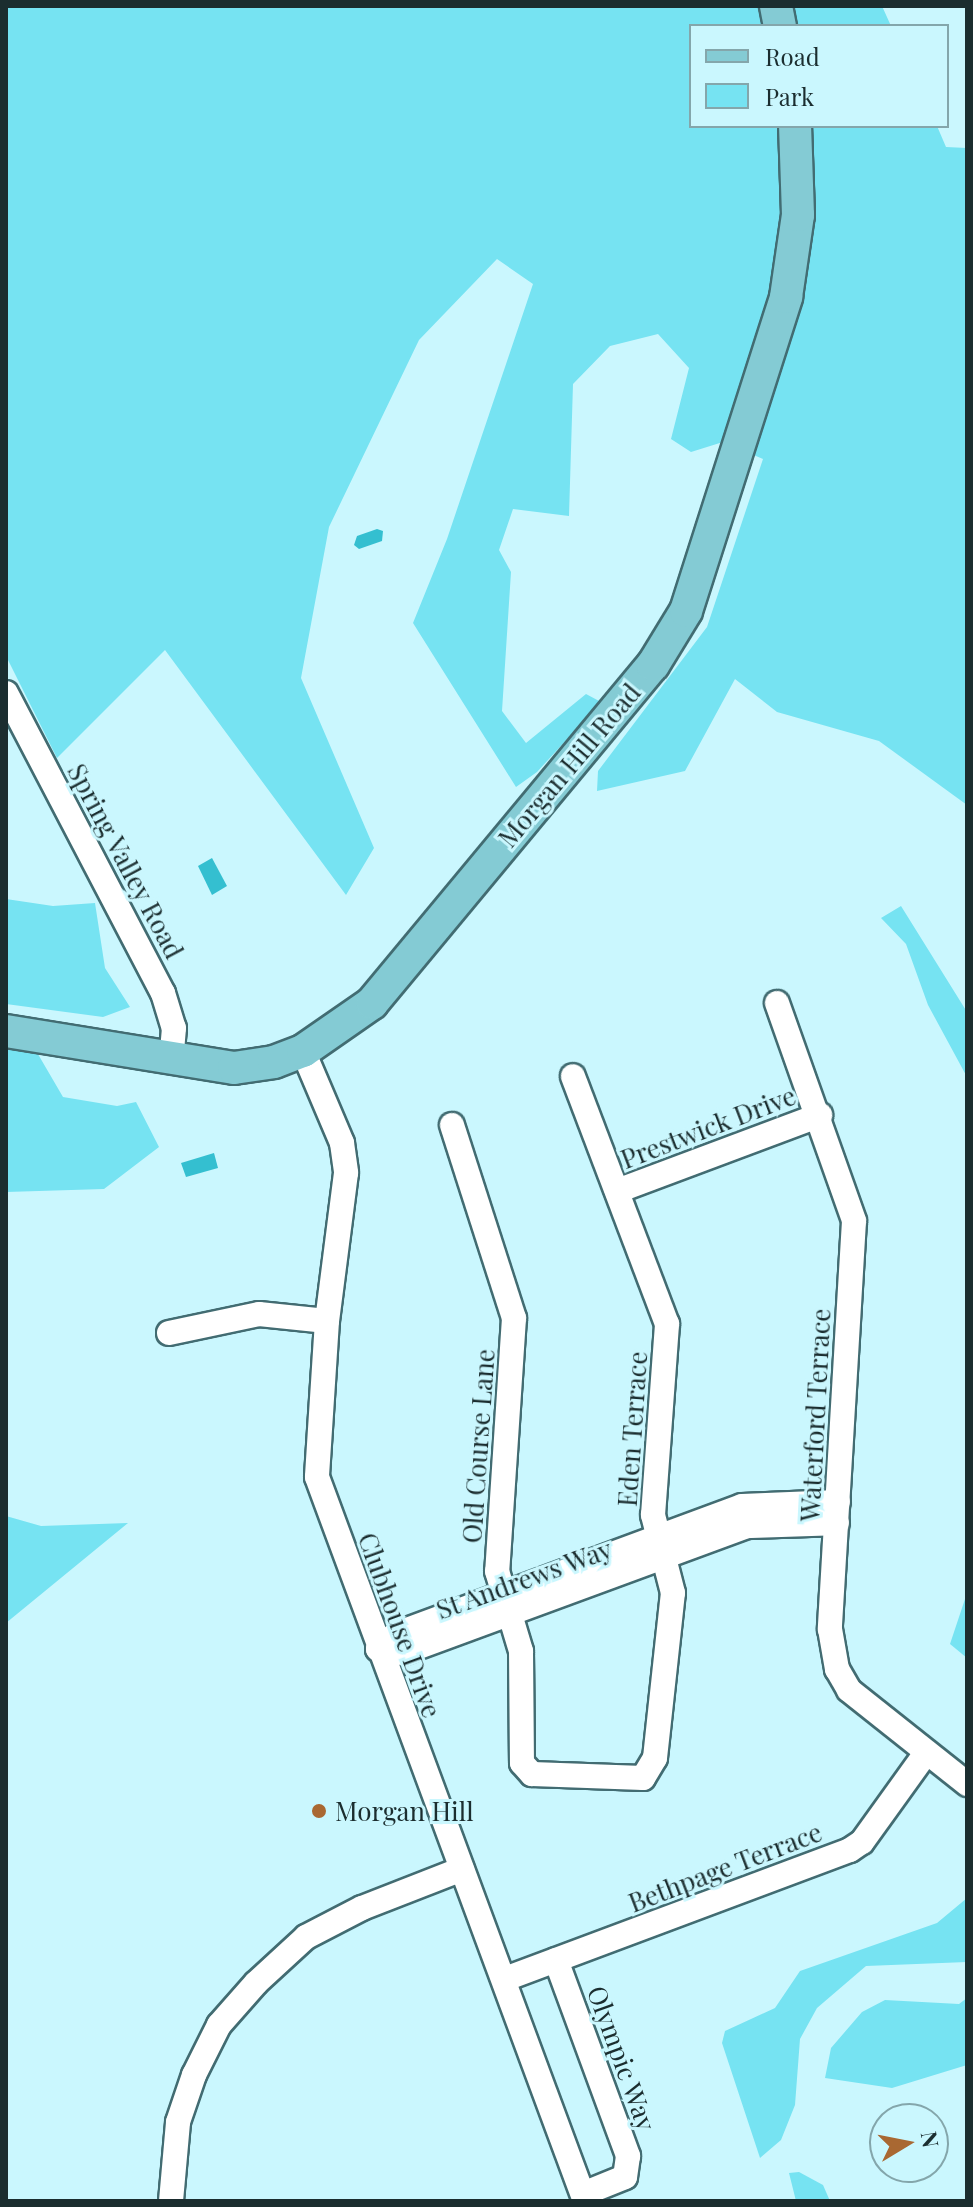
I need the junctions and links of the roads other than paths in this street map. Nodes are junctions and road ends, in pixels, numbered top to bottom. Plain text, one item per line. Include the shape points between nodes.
1 (795, 128) edge
2 (6, 693) edge
3 (777, 1003) dead end
4 (6, 1031) edge
5 (303, 1051) junction
6 (171, 1061) junction
7 (573, 1076) dead end
8 (820, 1115) junction
9 (452, 1125) dead end
10 (617, 1191) junction
11 (327, 1321) junction
12 (169, 1333) dead end
13 (837, 1513) junction
14 (662, 1547) junction
15 (507, 1604) junction
16 (378, 1649) junction
17 (926, 1753) junction
18 (627, 1781) joint
19 (967, 1784) edge
20 (462, 1869) junction
21 (556, 1960) junction
22 (505, 1979) junction
23 (584, 2197) edge
24 (171, 2201) edge

1 - 5 main road, Morgan Hill Road via 798,215 786,297 694,592 678,626 653,665 372,1003
2 - 6 street, Spring Valley Road via 163,993 174,1028
3 - 8 street, Waterford Terrace
4 - 6 main road, Morgan Hill Road
5 - 6 main road, Morgan Hill Road via 242,1068
5 - 11 street, Clubhouse Drive via 345,1157
7 - 10 street, Eden Terrace
8 - 10 street, Prestwick Drive
8 - 13 street, Waterford Terrace via 854,1221
9 - 15 street, Old Course Lane via 514,1318 497,1571
10 - 14 street, Eden Terrace via 667,1324 653,1515
11 - 12 street via 248,1315
11 - 16 street, Clubhouse Drive via 317,1477
13 - 14 street, St Andrews Way via 748,1526
13 - 17 street, Waterford Terrace via 830,1629 837,1669 849,1690
14 - 15 street, St Andrews Way
14 - 18 street, Eden Terrace via 673,1593 655,1758 643,1778
15 - 16 street, St Andrews Way via 402,1653
15 - 18 street, Old Course Lane via 521,1651 522,1763 532,1774
16 - 20 street, Clubhouse Drive
17 - 19 street, Waterford Terrace
17 - 21 street, Bethpage Terrace via 862,1842 850,1850
20 - 22 street, Clubhouse Drive
20 - 24 street via 306,1937 219,2025 178,2122
21 - 22 street, Bethpage Terrace
21 - 23 street, Olympic Way via 629,2170
22 - 23 street, Clubhouse Drive

